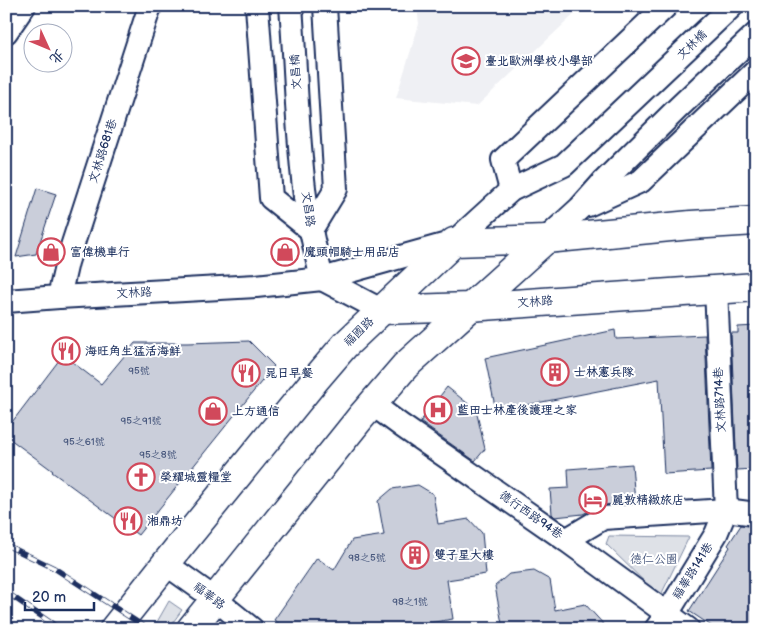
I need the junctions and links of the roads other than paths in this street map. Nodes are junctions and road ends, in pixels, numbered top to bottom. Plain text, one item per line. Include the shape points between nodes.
1 (24, 6) edge
2 (150, 6) edge
3 (257, 6) edge
4 (291, 6) edge
5 (325, 6) edge
6 (666, 6) edge
7 (732, 6) edge
8 (6, 32) edge
9 (756, 34) edge
10 (756, 71) edge
11 (651, 84) joint
12 (300, 138) joint
13 (511, 190) junction
14 (580, 208) junction
15 (756, 221) edge
16 (310, 230) junction
17 (546, 239) junction
18 (454, 242) junction
19 (322, 279) junction
20 (756, 287) edge
21 (716, 289) junction
22 (59, 297) junction
23 (6, 301) edge
24 (469, 307) junction
25 (381, 310) junction
26 (372, 404) junction
27 (726, 510) junction
28 (756, 514) edge
29 (566, 540) junction
30 (166, 564) junction
31 (214, 599) junction
32 (661, 621) edge
33 (114, 629) edge
34 (191, 629) edge
35 (252, 629) edge
36 (688, 629) edge

1 - 8 street
2 - 22 street, 文林路681巷 via 67,262
3 - 16 street via 271,198
4 - 12 street, 文昌橋
5 - 16 street via 336,189
6 - 13 street via 503,160
7 - 11 street, 文林橋
9 - 14 street
10 - 14 street via 641,181
11 - 13 street, 福國路 via 564,165
12 - 16 street, 文昌路
13 - 18 street, 福國路
14 - 17 street
15 - 17 main road, 文林路
16 - 19 street, 文昌路
17 - 18 main road, 文林路
17 - 24 main road
18 - 19 street, 文林路
18 - 25 main road, 福國路
19 - 22 street, 文林路 via 242,287
19 - 25 street, 文林路
20 - 21 main road, 文林路
21 - 24 main road, 文林路
21 - 27 street, 文林路714巷
22 - 23 street, 文林路
24 - 25 main road, 文林路
24 - 26 main road via 405,366
25 - 30 main road, 福國路 via 315,380
26 - 29 street, 德行西路94巷
26 - 31 main road
27 - 28 street
27 - 29 street via 603,518
27 - 32 street, 福華路141巷 via 716,534
29 - 32 street, 德行西路94巷
30 - 31 street, 福華路
30 - 33 main road, 福國路
31 - 34 main road
31 - 35 street, 福華路
32 - 36 street, 德行西路94巷

